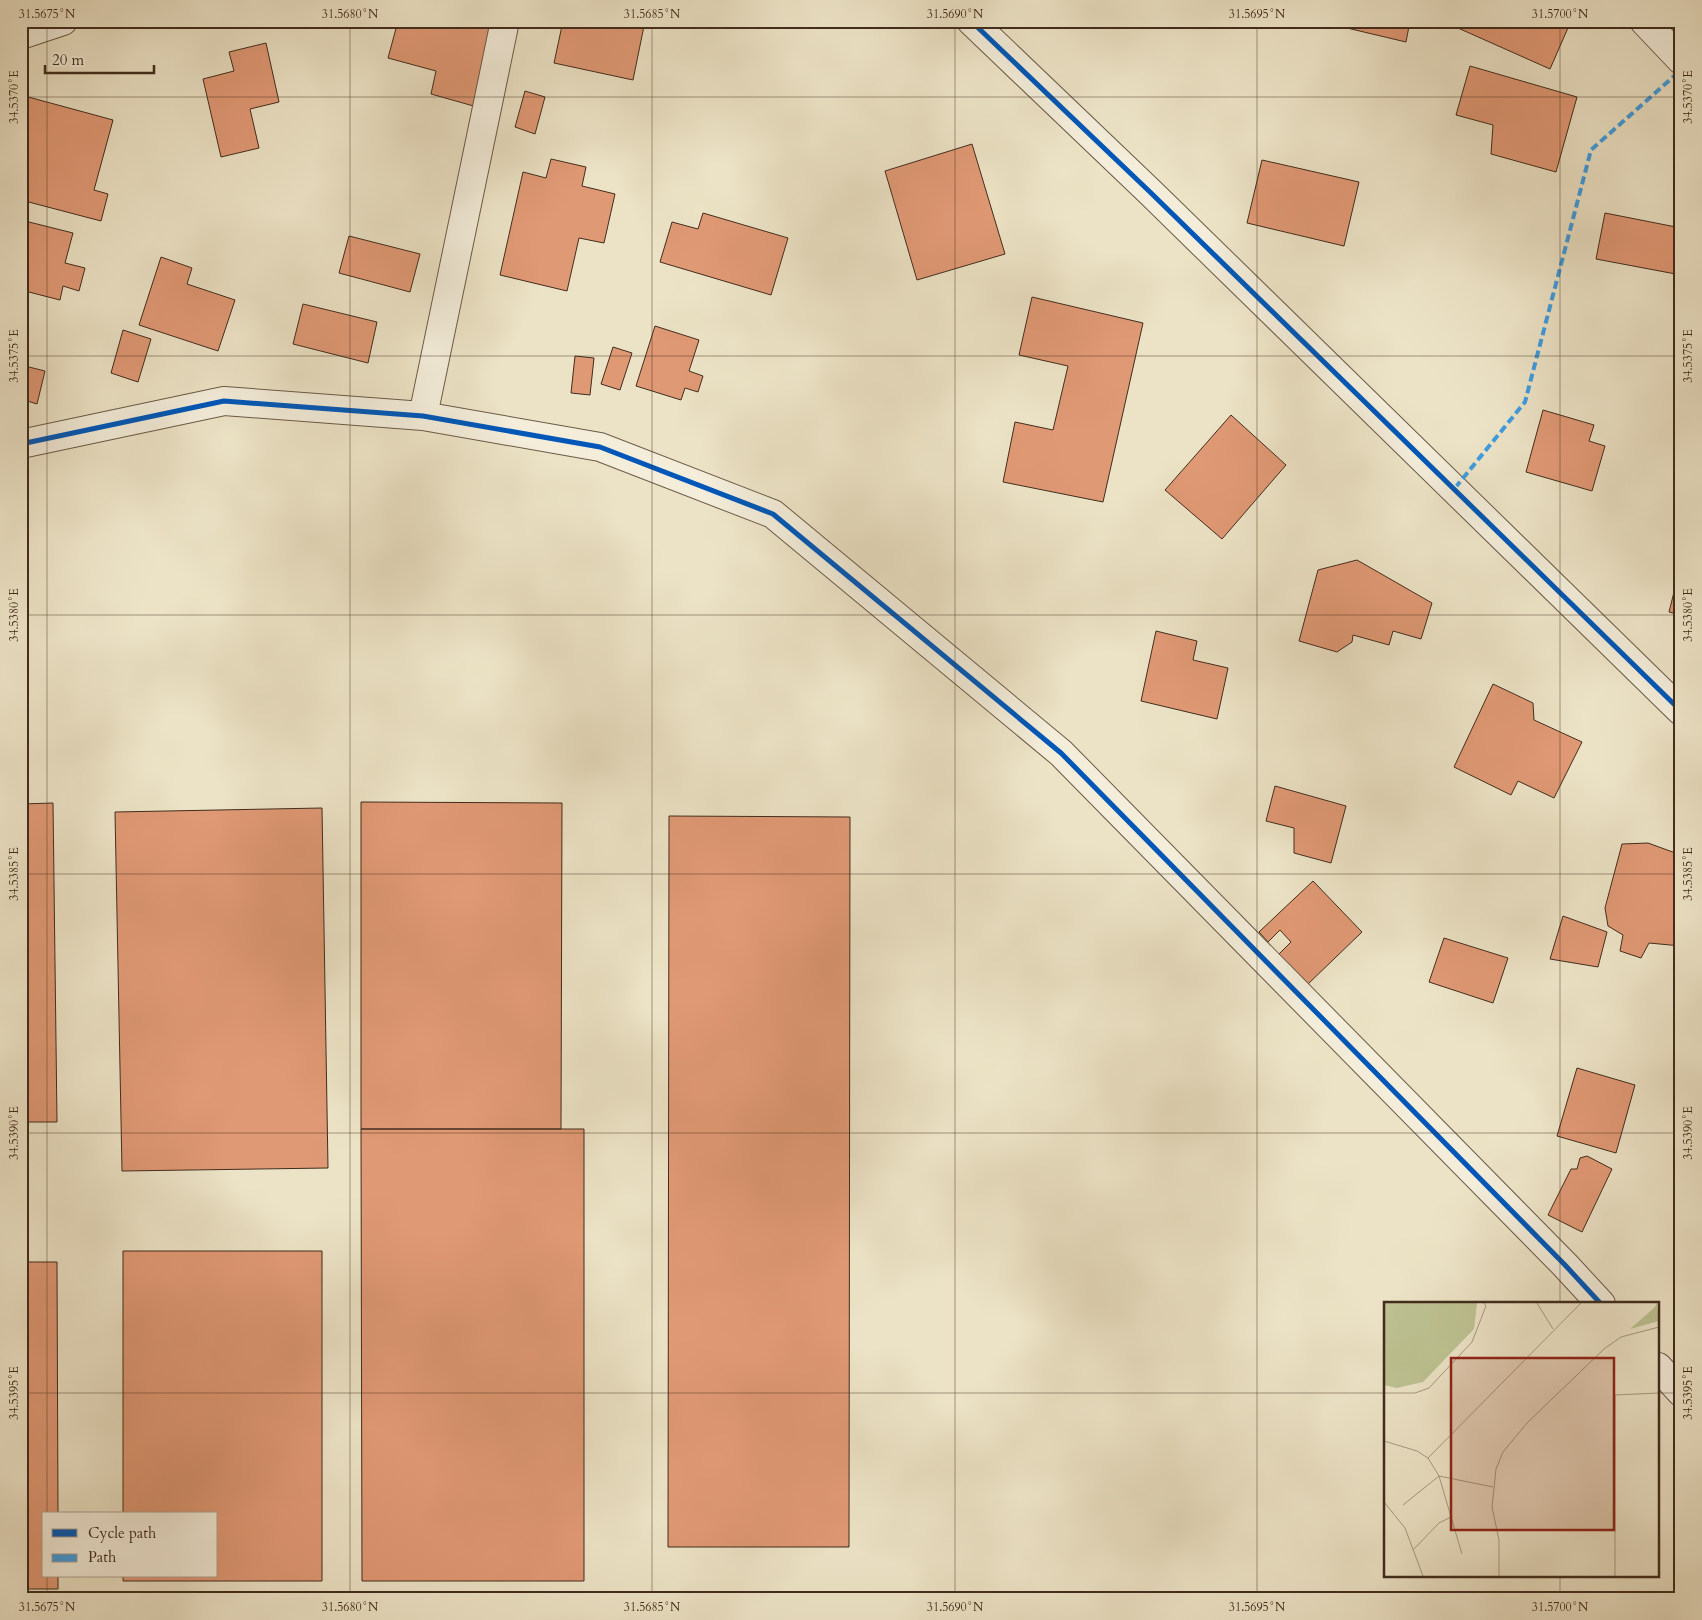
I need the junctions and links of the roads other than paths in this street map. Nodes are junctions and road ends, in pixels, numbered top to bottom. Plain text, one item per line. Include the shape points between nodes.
1 (63, 21) edge
2 (505, 21) edge
3 (971, 21) edge
4 (1644, 21) edge
5 (21, 35) edge
6 (1681, 60) edge
7 (424, 416) junction
8 (21, 444) edge
9 (1681, 711) edge
10 (1598, 1302) edge
11 (1660, 1369) edge
12 (1681, 1392) edge

1 - 5 street
2 - 7 street
3 - 9 street
4 - 6 street
7 - 8 street via 224,401
7 - 10 street via 600,447 773,514 1061,753 1565,1264
11 - 12 street

